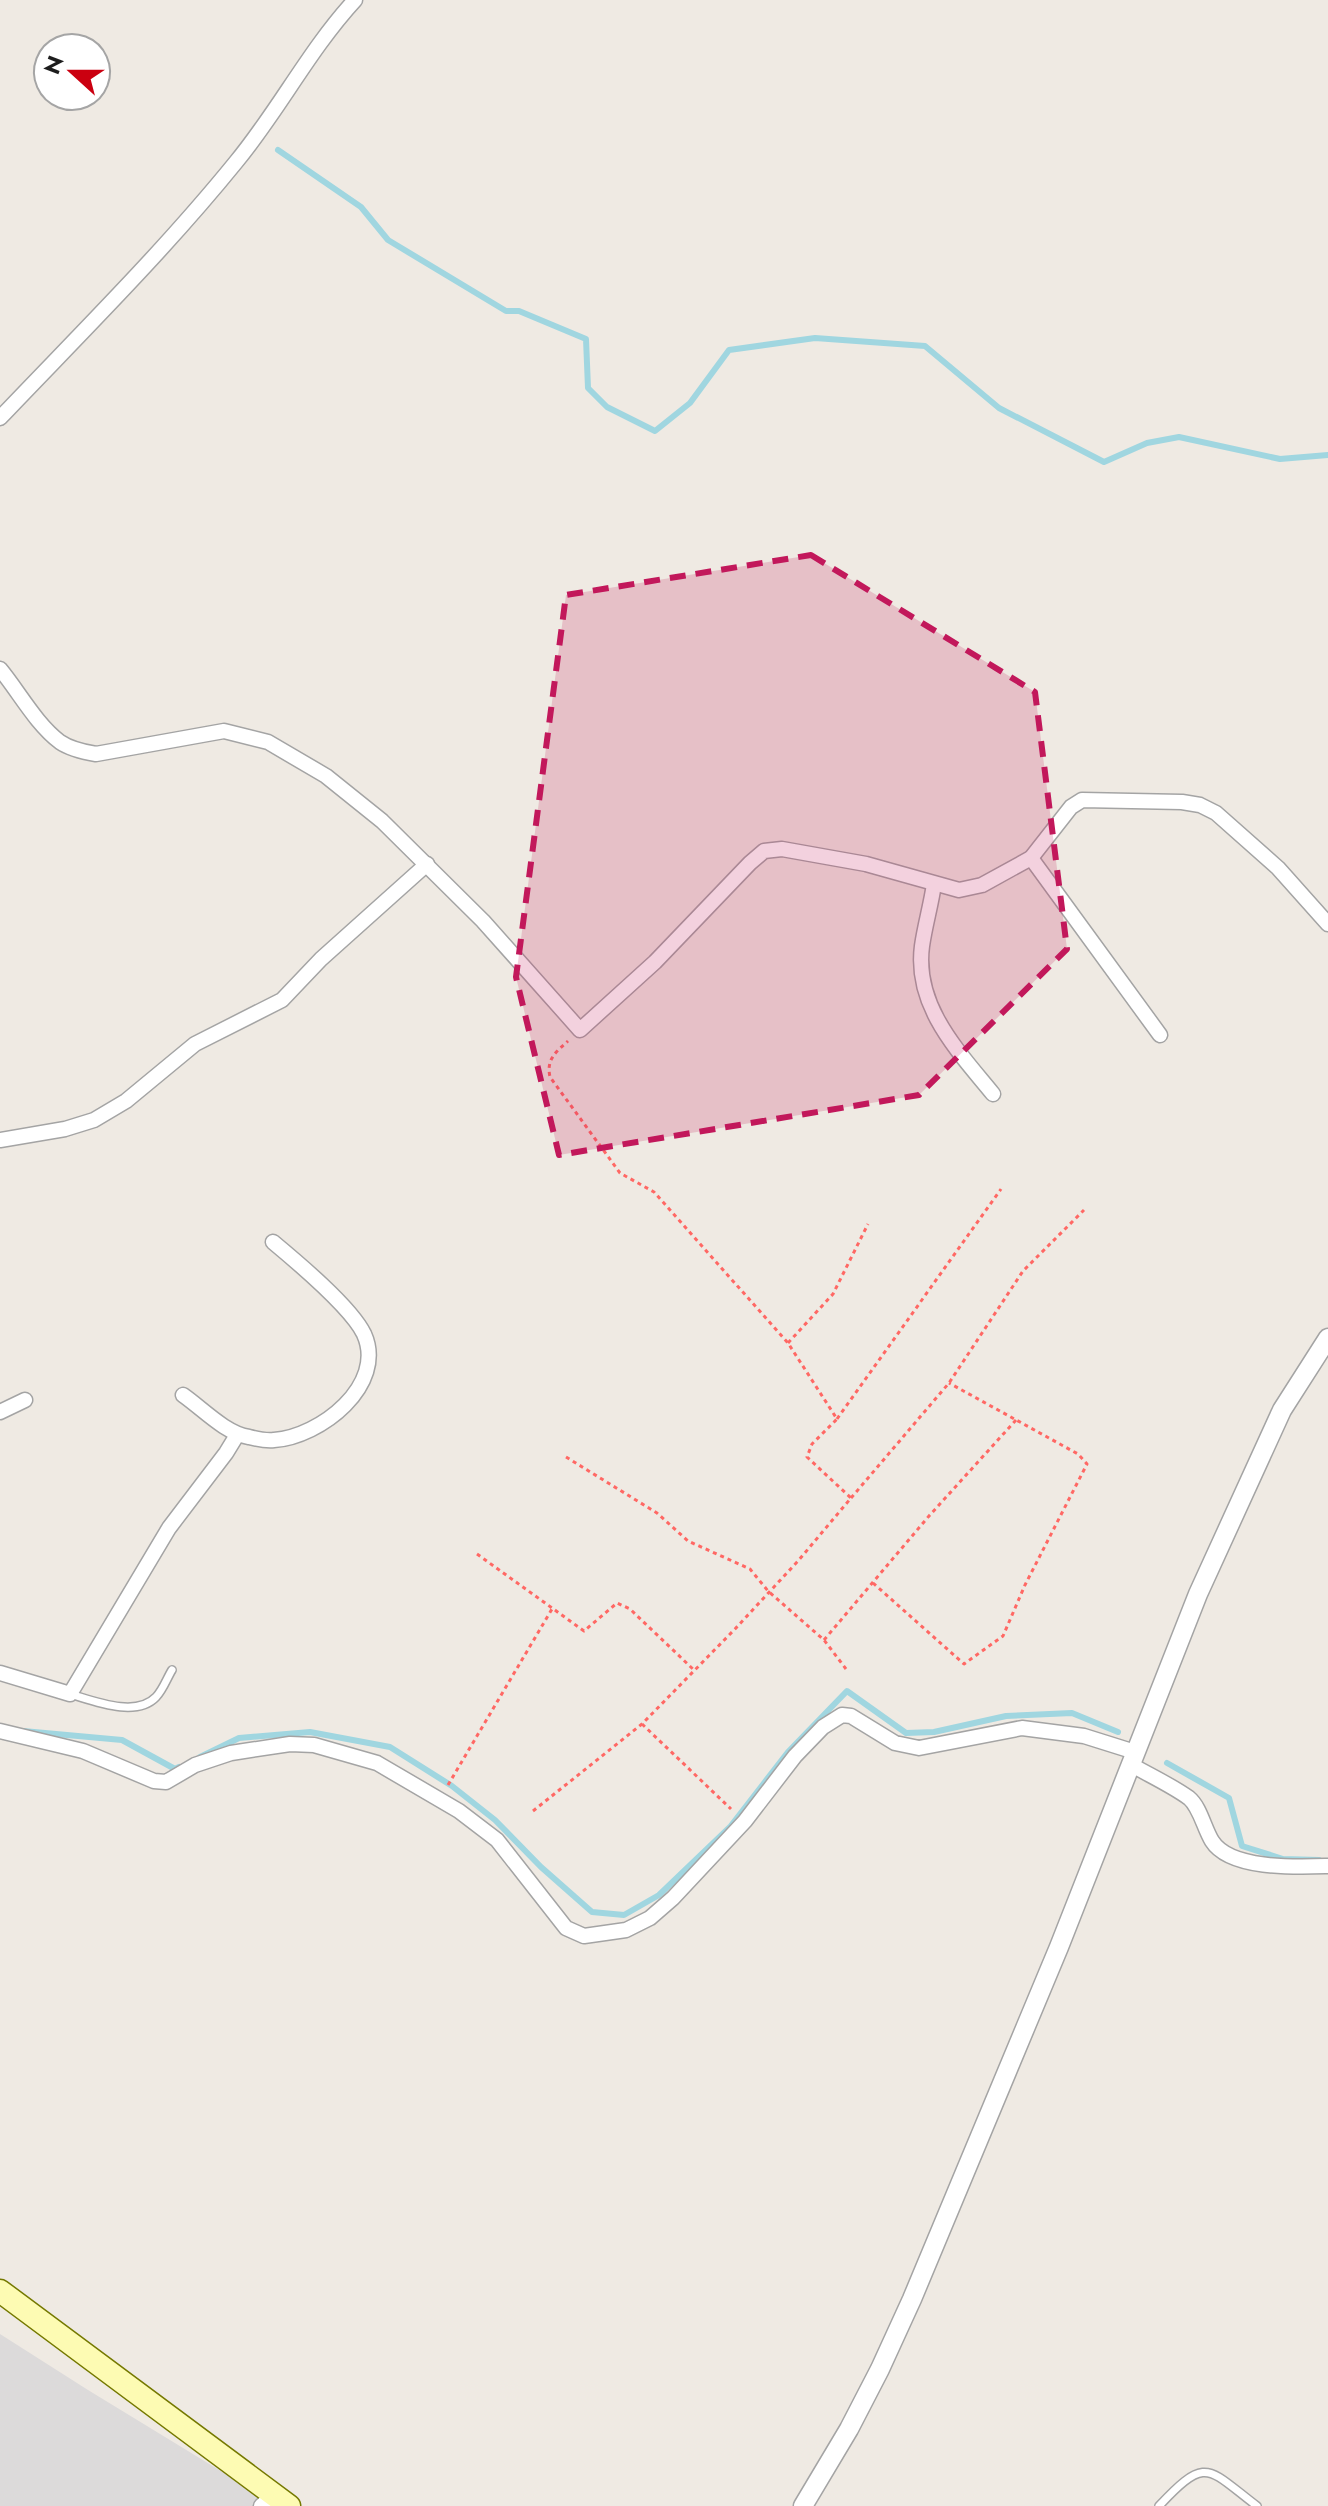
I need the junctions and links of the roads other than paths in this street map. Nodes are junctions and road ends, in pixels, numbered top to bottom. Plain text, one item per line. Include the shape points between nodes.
1 (355, 0) edge
2 (0, 418) edge
3 (0, 669) edge
4 (1031, 858) junction
5 (427, 864) junction
6 (934, 884) junction
7 (1328, 924) edge
8 (1160, 1035) dead end
9 (993, 1094) dead end
10 (0, 1140) edge
11 (273, 1242) dead end
12 (1328, 1338) edge
13 (183, 1395) dead end
14 (25, 1400) dead end
15 (0, 1412) edge
16 (237, 1435) junction
17 (172, 1670) dead end
18 (0, 1673) edge
19 (70, 1694) junction
20 (0, 1731) edge
21 (1132, 1758) junction
22 (1328, 1866) edge
23 (0, 2291) edge
24 (275, 2502) edge
25 (803, 2506) edge
26 (1159, 2506) edge
27 (1257, 2506) edge

1 - 2 street via 236,163
3 - 5 street via 42,724 77,750 96,754 231,731 268,742 326,776
4 - 6 street via 982,885 959,890
4 - 7 street via 1082,800 1200,805 1278,868
4 - 8 street
5 - 6 street via 580,1030 764,851 782,849 866,864
5 - 10 street via 282,1000 195,1044 126,1101 94,1120
6 - 9 street via 922,948 923,984 940,1026
11 - 16 street via 363,1332 370,1365 340,1409 317,1427 273,1441
12 - 21 street via 1282,1410 1198,1594
13 - 16 street
14 - 15 street
16 - 19 street via 169,1528
17 - 19 lane via 156,1697 140,1707
18 - 19 street
20 - 21 street via 83,1751 154,1781 166,1782 231,1753 290,1744 314,1745 377,1763 497,1840 566,1928 584,1936 626,1930 650,1918 745,1821 795,1756 842,1715 895,1743 919,1748 1022,1728 1084,1736
21 - 22 street via 1191,1800 1214,1844 1230,1857
21 - 25 street via 912,2299 855,2417
23 - 24 main road
26 - 27 lane via 1193,2474 1205,2471

